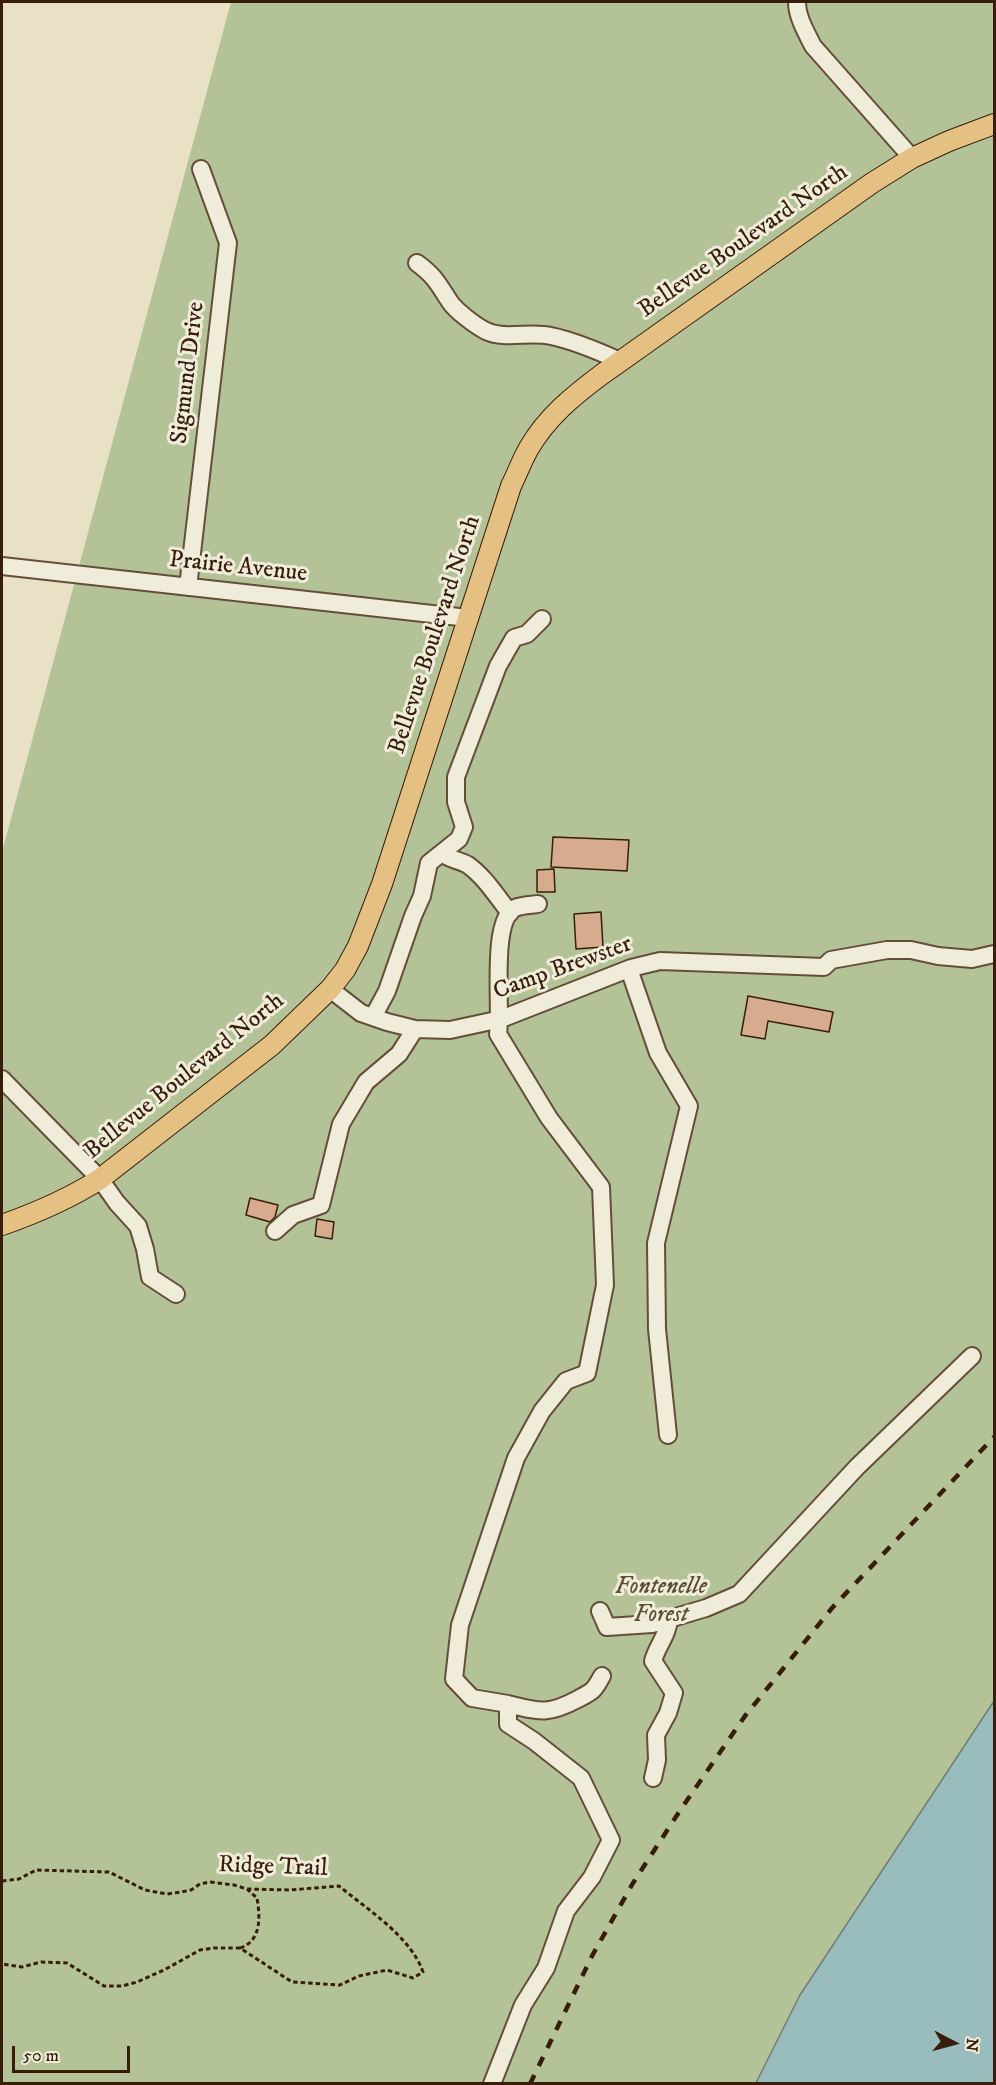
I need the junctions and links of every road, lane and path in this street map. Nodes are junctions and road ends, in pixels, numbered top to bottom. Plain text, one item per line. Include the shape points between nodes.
1 (797, 2) edge
2 (994, 124) edge
3 (912, 158) junction
4 (201, 169) dead end
5 (417, 264) dead end
6 (620, 361) junction
7 (2, 566) edge
8 (188, 587) junction
9 (468, 618) junction
10 (542, 619) dead end
11 (442, 853) junction
12 (538, 904) dead end
13 (510, 913) junction
14 (994, 954) edge
15 (629, 969) junction
16 (330, 989) junction
17 (373, 1017) junction
18 (501, 1019) junction
19 (415, 1029) junction
20 (2, 1079) edge
21 (100, 1179) junction
22 (2, 1225) edge
23 (275, 1231) dead end
24 (176, 1294) dead end
25 (972, 1356) dead end
26 (668, 1435) dead end
27 (600, 1611) dead end
28 (669, 1620) junction
29 (602, 1676) dead end
30 (508, 1704) junction
31 (653, 1778) dead end
32 (2, 1881) edge
33 (247, 1889) junction
34 (240, 1948) junction
35 (2, 1964) edge
36 (492, 2084) edge

1 - 3 street via 813,46
2 - 3 main road, Bellevue Boulevard North
3 - 6 main road, Bellevue Boulevard North
4 - 8 street, Sigmund Drive via 228,243
5 - 6 street via 432,274 451,304 488,332 549,335
6 - 9 main road, Bellevue Boulevard North via 547,421 528,449 511,486
7 - 8 street, Prairie Avenue
8 - 9 street, Prairie Avenue
9 - 16 main road, Bellevue Boulevard North via 369,921 345,970
10 - 11 street via 527,634 514,638 498,666 456,777 456,802 464,827 459,839
11 - 13 street via 467,864
11 - 17 street via 429,863 422,896 387,991
12 - 13 street via 515,908
13 - 18 street via 498,951
14 - 15 street, Camp Brewster via 972,959 887,950 831,960 824,967 660,960
15 - 18 street, Camp Brewster
15 - 26 street via 658,1053 689,1106 656,1243 657,1329
16 - 17 street, Camp Brewster via 361,1013
16 - 21 main road, Bellevue Boulevard North via 272,1046
17 - 19 street, Camp Brewster
18 - 19 street, Camp Brewster via 450,1030
18 - 30 street via 498,1034 549,1118 601,1187 605,1285 587,1373 566,1381 542,1411 516,1458 459,1624 454,1679 472,1698
19 - 23 street via 399,1054 366,1082 341,1124 321,1205 293,1215
20 - 21 street
21 - 22 main road, Bellevue Boulevard North
21 - 24 street via 138,1226 150,1277
25 - 28 street via 856,1467 739,1594
27 - 28 street via 607,1627
28 - 31 street via 668,1632 653,1661 675,1694 656,1735
29 - 30 street via 595,1690 558,1710 536,1711
30 - 36 street via 508,1724 580,1778 611,1840 592,1877 566,1911 546,1968 523,2005
32 - 33 path, Ridge Trail via 19,1879 36,1870 99,1871 155,1892 182,1892 210,1882
33 - 34 path via 257,1898 259,1913 256,1936
33 - 34 path, Ridge Trail via 339,1886 389,1926 419,1960 423,1972 413,1978 387,1970 340,1985 292,1982
34 - 35 path via 200,1950 164,1970 122,1986 104,1986 67,1963 41,1962 22,1967

